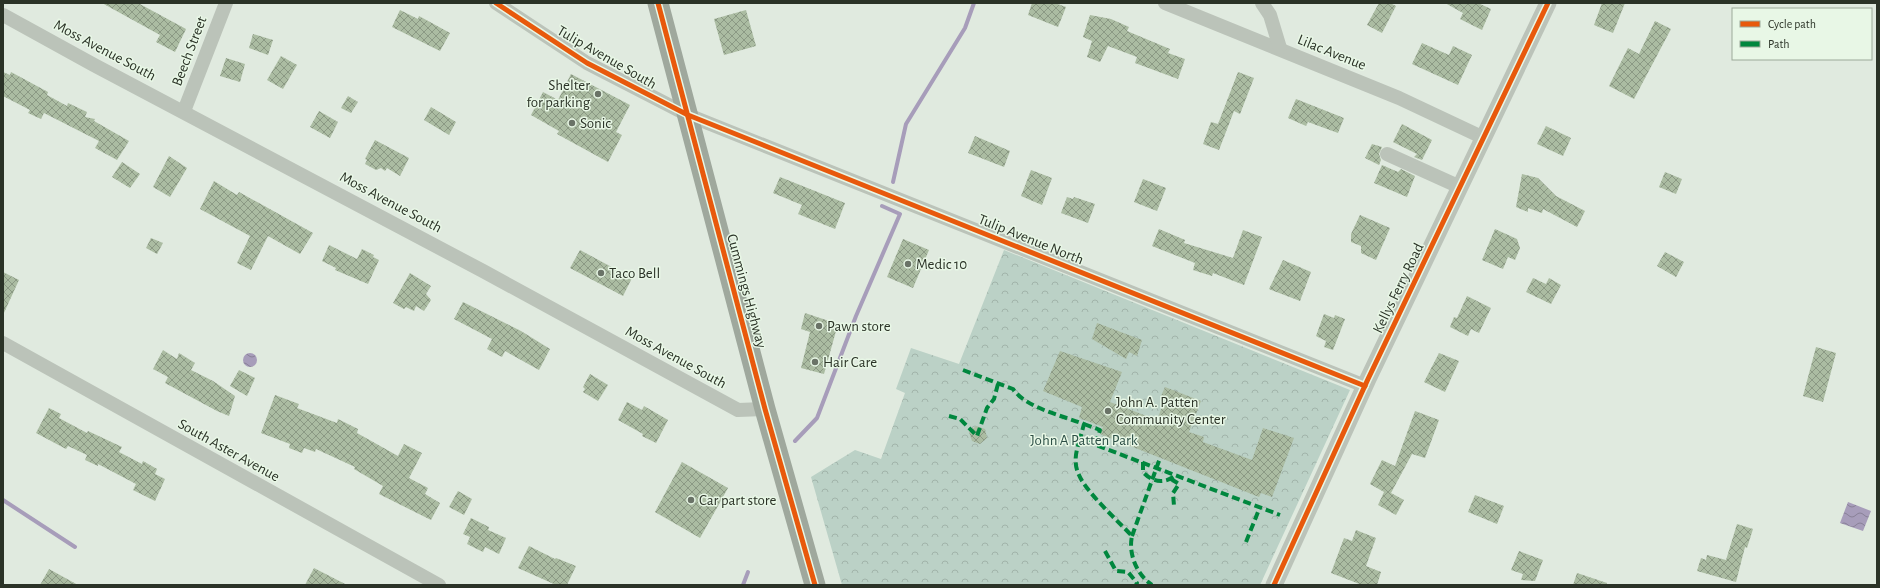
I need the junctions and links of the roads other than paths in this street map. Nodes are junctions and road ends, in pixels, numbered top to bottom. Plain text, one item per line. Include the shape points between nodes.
1 (226, 3) edge
2 (496, 3) edge
3 (516, 3) edge
4 (658, 3) edge
5 (1164, 3) edge
6 (1262, 3) edge
7 (1548, 3) edge
8 (3, 14) edge
9 (519, 18) junction
10 (1280, 48) junction
11 (184, 111) junction
12 (688, 115) junction
13 (1484, 138) junction
14 (1387, 154) dead end
15 (1460, 188) junction
16 (3, 343) edge
17 (1365, 386) junction
18 (765, 410) junction
19 (439, 585) edge
20 (815, 585) edge
21 (1274, 585) edge

1 - 11 street, Beech Street
2 - 9 street, Tulip Avenue South
3 - 9 street
4 - 12 main road, Cummings Highway
5 - 10 street, Lilac Avenue
6 - 10 street via 1270,15
7 - 13 street, Kellys Ferry Road
8 - 11 street, Moss Avenue South
9 - 12 street, Tulip Avenue South via 588,63
10 - 13 street, Lilac Avenue via 1399,98
11 - 18 street, Moss Avenue South via 738,410
12 - 17 street, Tulip Avenue North
12 - 18 main road, Cummings Highway
13 - 15 street, Kellys Ferry Road
14 - 15 street
15 - 17 street, Kellys Ferry Road
16 - 19 street, South Aster Avenue
17 - 21 street, Kellys Ferry Road
18 - 20 main road, Cummings Highway

